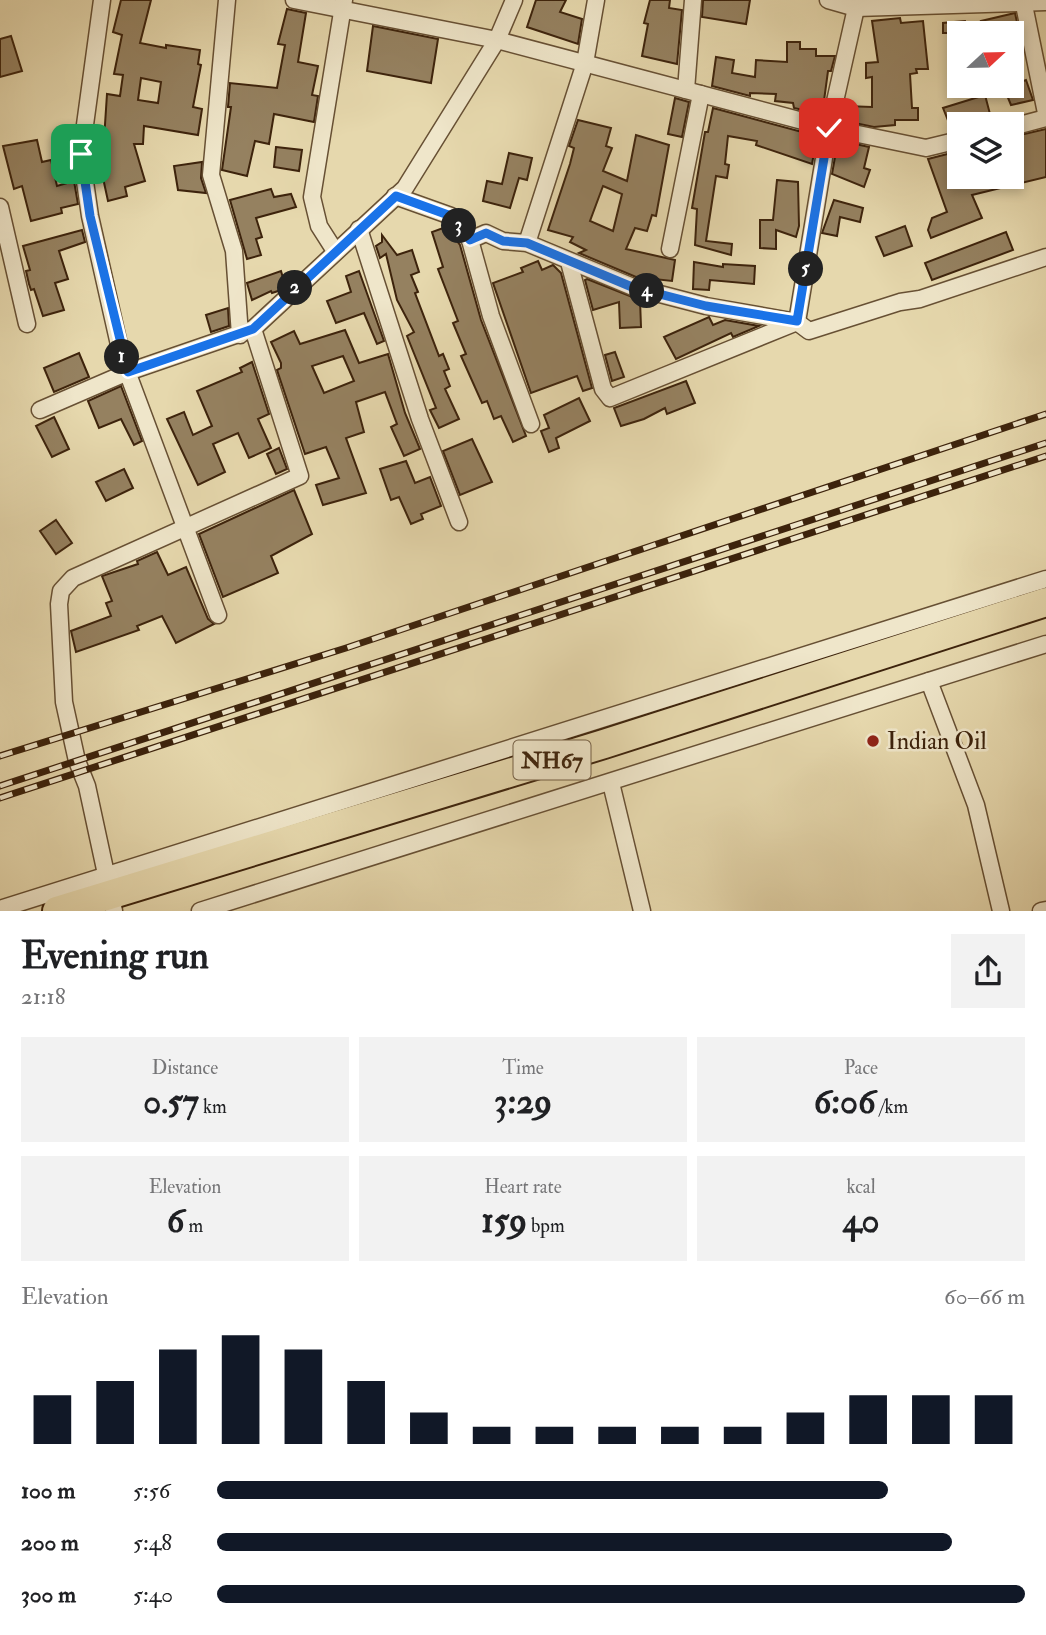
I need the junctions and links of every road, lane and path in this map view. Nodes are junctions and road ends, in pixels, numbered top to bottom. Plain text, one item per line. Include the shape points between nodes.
1 (102, 0) edge
2 (227, 0) edge
3 (294, 0) edge
4 (514, 0) edge
5 (596, 0) edge
6 (693, 0) edge
7 (828, 0) edge
8 (1023, 1) edge
9 (1046, 2) edge
10 (344, 4) edge
11 (856, 8) junction
12 (497, 40) junction
13 (585, 63) junction
14 (693, 92) junction
15 (1046, 115) edge
16 (1024, 123) edge
17 (829, 128) junction
18 (947, 143) edge
19 (396, 196) junction
20 (0, 206) edge
21 (359, 229) junction
22 (470, 240) junction
23 (527, 243) junction
24 (670, 249) dead end
25 (335, 251) junction
26 (1046, 257) edge
27 (569, 262) junction
28 (797, 321) junction
29 (26, 324) dead end
30 (247, 332) junction
31 (128, 372) junction
32 (40, 410) dead end
33 (531, 424) dead end
34 (459, 522) dead end
35 (185, 530) junction
36 (1046, 579) edge
37 (1046, 602) edge
38 (218, 615) dead end
39 (1046, 620) edge
40 (1046, 644) edge
41 (929, 681) junction
42 (611, 783) junction
43 (111, 900) edge
44 (226, 907) edge
45 (0, 909) edge
46 (57, 911) edge
47 (200, 911) edge
48 (642, 911) edge
49 (1001, 911) edge

1 - 31 street via 81,154 90,216
2 - 30 street via 211,175 234,251
3 - 10 street
4 - 12 street
5 - 13 street
6 - 14 street
7 - 11 street
8 - 9 street
8 - 11 street
8 - 15 street
10 - 12 street
10 - 25 street via 312,197 319,226
11 - 17 street
12 - 13 street
12 - 19 street
13 - 14 street
13 - 23 street
14 - 17 street
14 - 24 street
15 - 16 street
17 - 18 street via 926,148
17 - 28 street
19 - 21 street
19 - 22 street via 451,216
20 - 29 street
21 - 25 street
21 - 34 street via 420,419
22 - 23 street via 486,233 503,241
22 - 33 street via 491,316
23 - 27 street
25 - 30 street
26 - 28 street via 810,331
27 - 28 street via 632,287
27 - 28 street via 603,389 610,398
30 - 31 street
30 - 35 street via 300,476
31 - 32 street
31 - 35 street
35 - 38 street
35 - 43 street via 73,578 61,592 64,702
36 - 43 street
37 - 43 highway, NH67
39 - 43 highway, NH67 via 622,756
40 - 41 street
41 - 42 street
41 - 49 street via 976,805
42 - 44 street
42 - 48 street
43 - 45 street
43 - 46 highway, NH67
44 - 47 street

